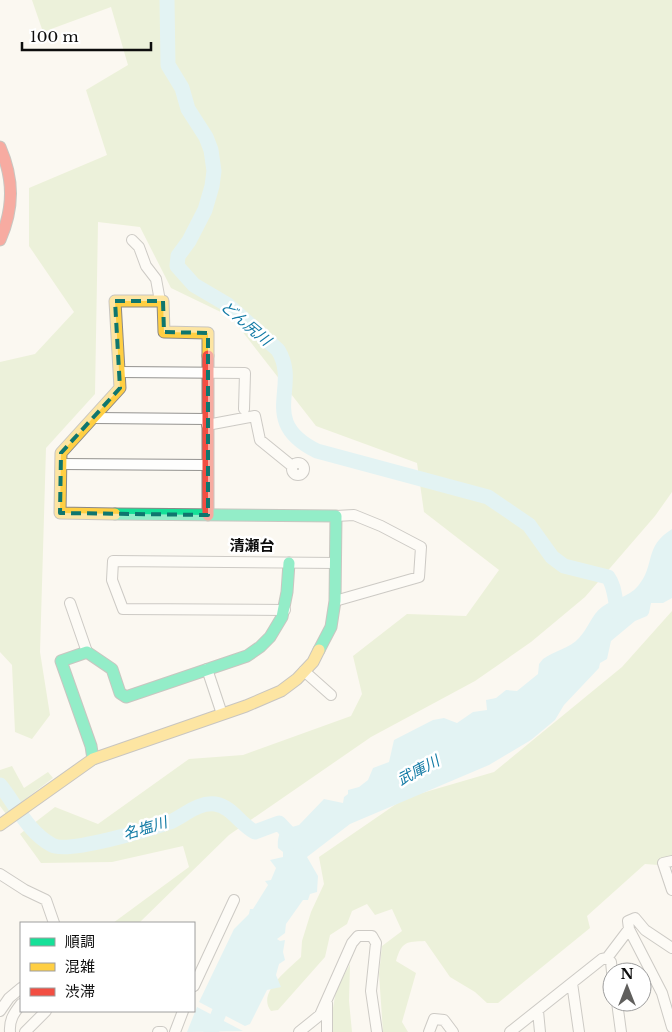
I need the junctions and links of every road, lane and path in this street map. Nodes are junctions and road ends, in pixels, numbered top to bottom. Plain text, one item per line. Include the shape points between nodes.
1 (0, 147) edge
2 (0, 240) edge
3 (132, 240) dead end
4 (160, 302) junction
5 (119, 372) junction
6 (208, 373) junction
7 (244, 409) dead end
8 (94, 418) junction
9 (207, 422) junction
10 (61, 464) junction
11 (207, 465) junction
12 (292, 466) dead end
13 (208, 514) junction
14 (336, 516) junction
15 (289, 563) junction
16 (335, 563) junction
17 (335, 601) junction
18 (70, 603) dead end
19 (285, 610) junction
20 (87, 652) junction
21 (207, 670) junction
22 (304, 671) junction
23 (330, 695) dead end
24 (222, 714) junction
25 (94, 759) junction
26 (0, 826) edge
27 (672, 861) edge
28 (0, 874) edge
29 (672, 890) edge
30 (234, 900) dead end
31 (54, 922) edge
32 (629, 929) junction
33 (672, 948) edge
34 (607, 958) junction
35 (611, 962) edge
36 (572, 983) junction
37 (195, 984) edge
38 (20, 989) edge
39 (328, 997) junction
40 (20, 1005) edge
41 (0, 1011) edge
42 (538, 1011) junction
43 (45, 1012) edge
44 (183, 1012) edge
45 (618, 1012) edge
46 (672, 1026) edge
47 (10, 1032) edge
48 (25, 1032) edge
49 (158, 1032) edge
50 (162, 1032) edge
51 (175, 1032) edge
52 (299, 1032) edge
53 (327, 1032) edge
54 (376, 1032) edge
55 (429, 1032) edge
56 (452, 1032) edge
57 (510, 1032) edge
58 (540, 1032) edge
59 (579, 1032) edge
60 (621, 1032) edge

1 - 2 street via 11,178 11,206
3 - 4 street via 156,279
4 - 5 street via 115,301
4 - 6 street via 164,302 164,332 208,333
5 - 6 street
5 - 8 street via 120,388
6 - 7 street via 245,373
6 - 9 street
8 - 9 street
8 - 10 street via 61,452
9 - 11 street
9 - 12 street via 255,416 260,440
10 - 11 street
10 - 13 street via 60,513
11 - 13 street
13 - 14 street
14 - 16 street
14 - 17 street via 354,515 421,547 419,577
15 - 16 street
15 - 19 street
15 - 19 street via 113,561 112,580 123,609
16 - 17 street
17 - 22 street via 331,627 313,662
18 - 20 street
19 - 21 street via 279,626 265,646
20 - 21 street via 112,670 120,693 126,696
20 - 25 street via 61,661
21 - 24 street
22 - 23 street
22 - 24 street via 281,691
24 - 25 street
25 - 26 street
27 - 29 street via 663,863
28 - 31 street via 46,900
30 - 37 street
32 - 33 street via 628,921 635,918 645,930
32 - 34 street
32 - 46 street via 662,993
34 - 35 street
34 - 36 street
36 - 42 street
36 - 59 street
38 - 41 street
39 - 52 street via 320,1015
39 - 53 street
39 - 54 street via 352,943 358,936 372,936 376,943 371,991
40 - 47 street via 9,1024
42 - 57 street
42 - 58 street
43 - 48 street
44 - 51 street
45 - 60 street
49 - 50 street
55 - 56 street via 434,1019 444,1020

